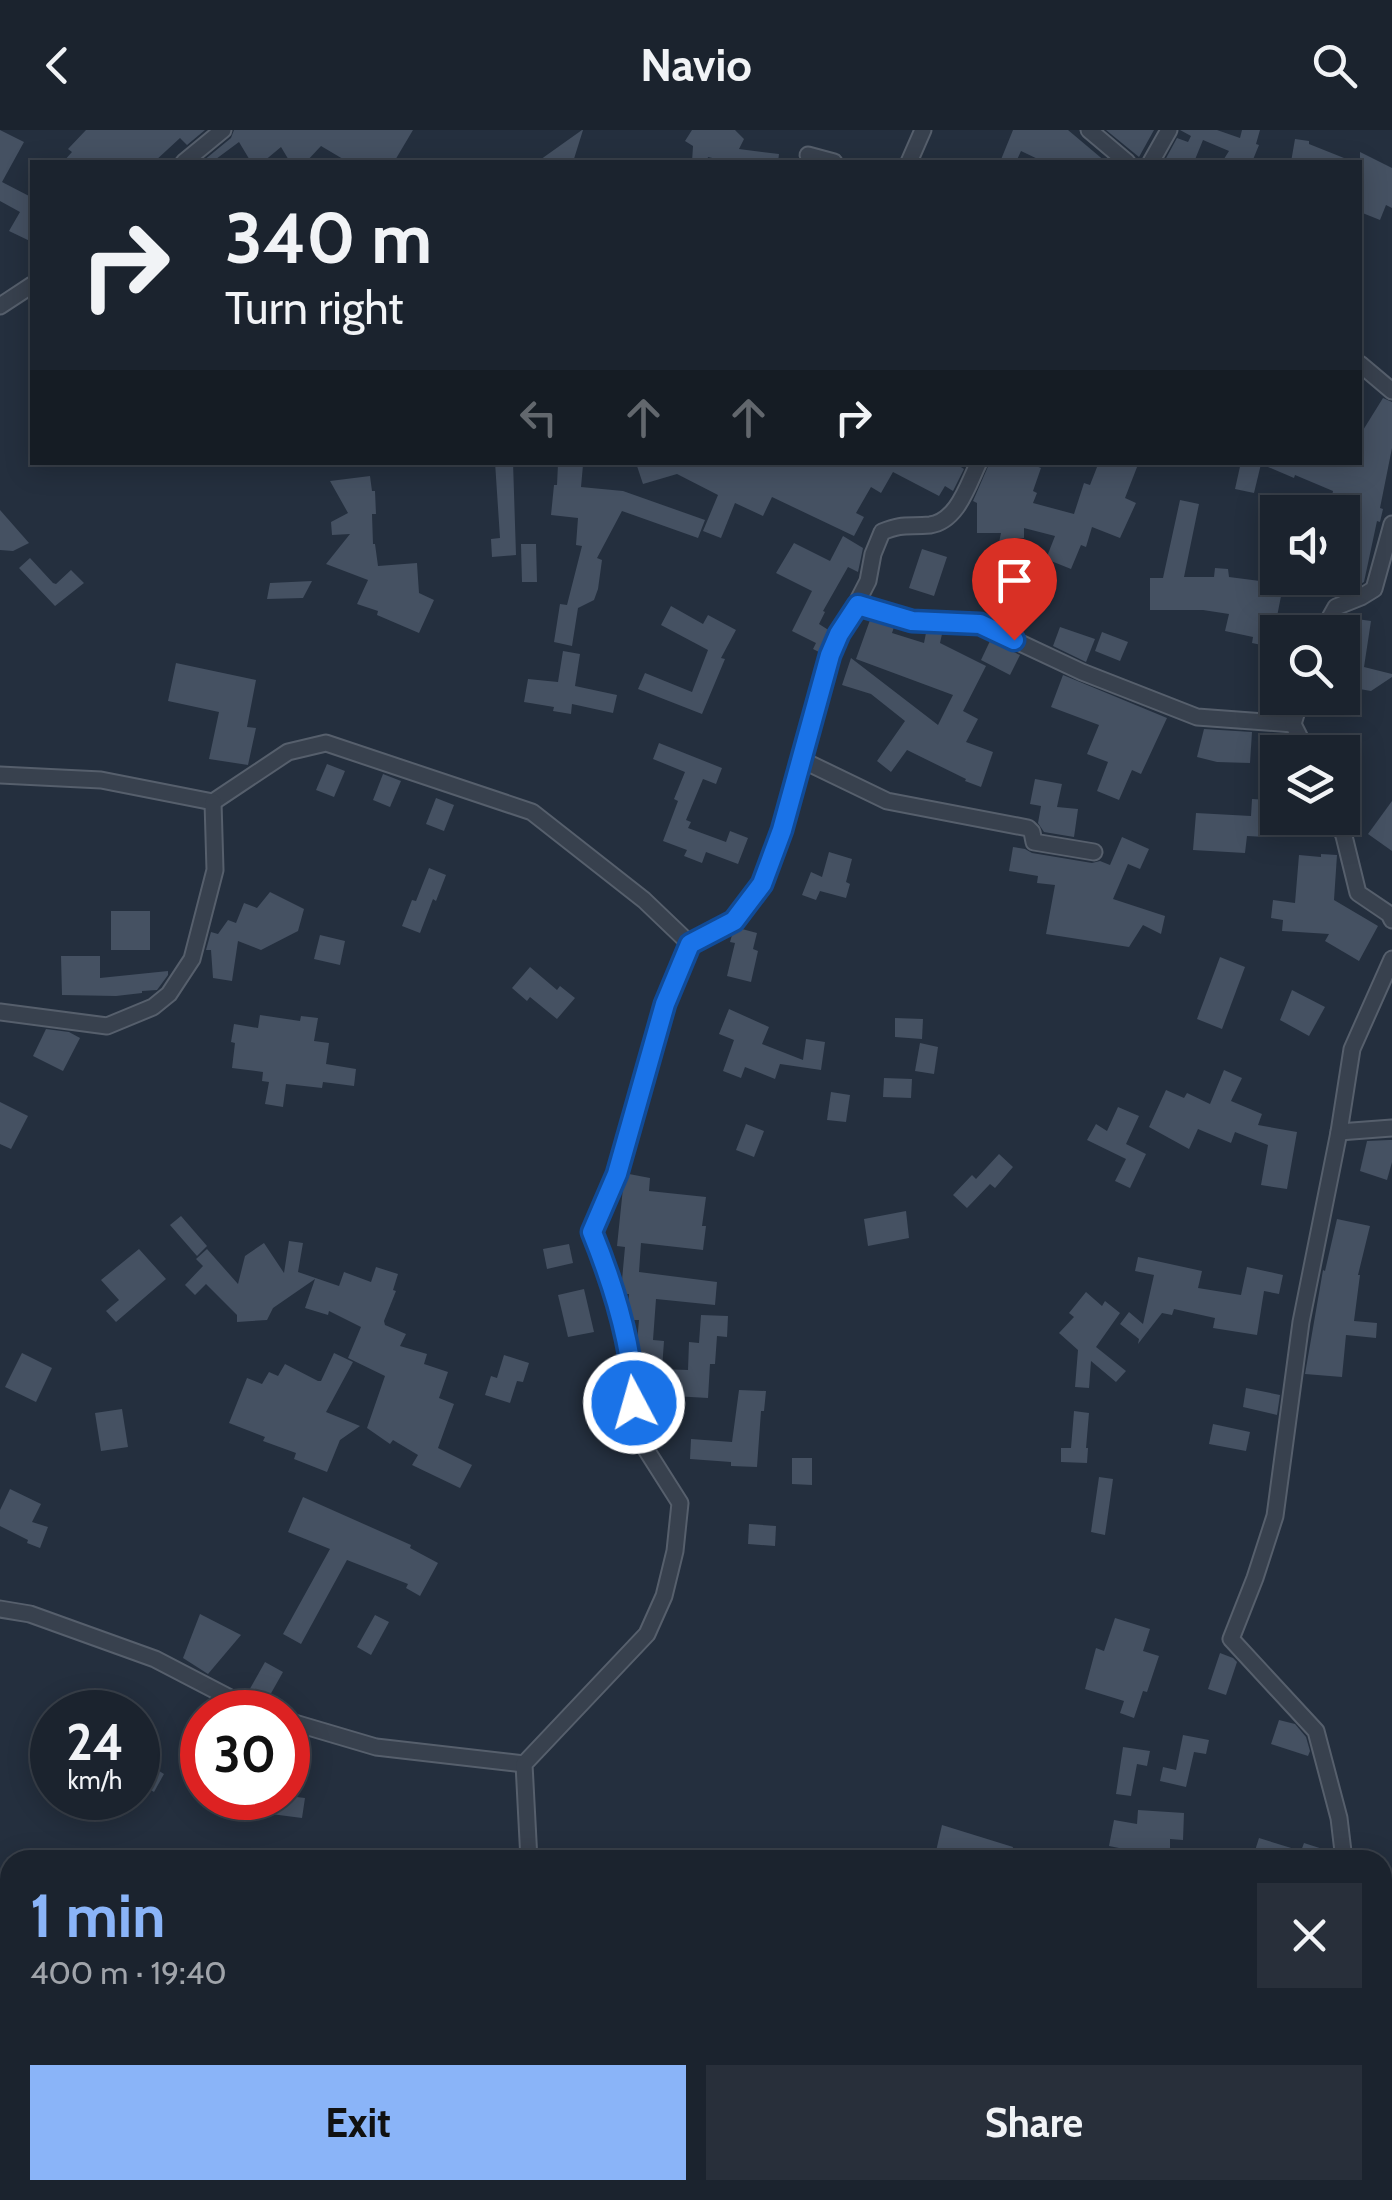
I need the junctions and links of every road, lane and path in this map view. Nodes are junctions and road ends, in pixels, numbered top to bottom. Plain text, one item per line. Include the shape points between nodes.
1 (224, 130) edge
2 (923, 130) edge
3 (1090, 130) edge
4 (1169, 130) edge
5 (808, 155) dead end
6 (186, 160) edge
7 (827, 160) edge
8 (910, 160) edge
9 (1124, 160) edge
10 (1153, 160) edge
11 (30, 286) edge
12 (0, 306) edge
13 (1362, 366) edge
14 (1392, 391) edge
15 (978, 465) edge
16 (1392, 524) edge
17 (858, 605) junction
18 (1330, 615) edge
19 (1296, 715) edge
20 (1293, 724) junction
21 (1298, 735) edge
22 (800, 759) junction
23 (0, 775) edge
24 (212, 802) junction
25 (1342, 835) edge
26 (1094, 852) dead end
27 (1392, 920) edge
28 (690, 944) junction
29 (1392, 960) edge
30 (0, 1012) edge
31 (1392, 1128) edge
32 (1339, 1132) junction
33 (0, 1609) edge
34 (215, 1690) edge
35 (310, 1728) edge
36 (524, 1764) junction
37 (528, 1850) edge
38 (1343, 1850) edge

1 - 6 street
2 - 8 street
3 - 9 street
4 - 10 street
5 - 7 street
11 - 12 street
13 - 14 street
15 - 17 street via 954,512 934,524 900,524 882,532
16 - 18 street via 1374,589
17 - 20 street via 912,621 980,624 1197,718
17 - 22 street via 830,655
19 - 20 street
20 - 21 street
22 - 26 street via 887,802 1028,828 1034,842
22 - 28 street via 762,884 734,921
23 - 24 street via 100,780
24 - 28 street via 288,752 326,743 532,812
24 - 30 street via 216,870 192,959 169,994 107,1026
25 - 27 street via 1358,892
28 - 36 street via 592,1232 634,1374 634,1432 680,1503 675,1551 647,1634
29 - 32 street via 1352,1049
31 - 32 street
32 - 38 street via 1301,1322 1276,1516 1232,1639 1316,1731
33 - 34 street via 155,1659
35 - 36 street via 376,1747
36 - 37 street

